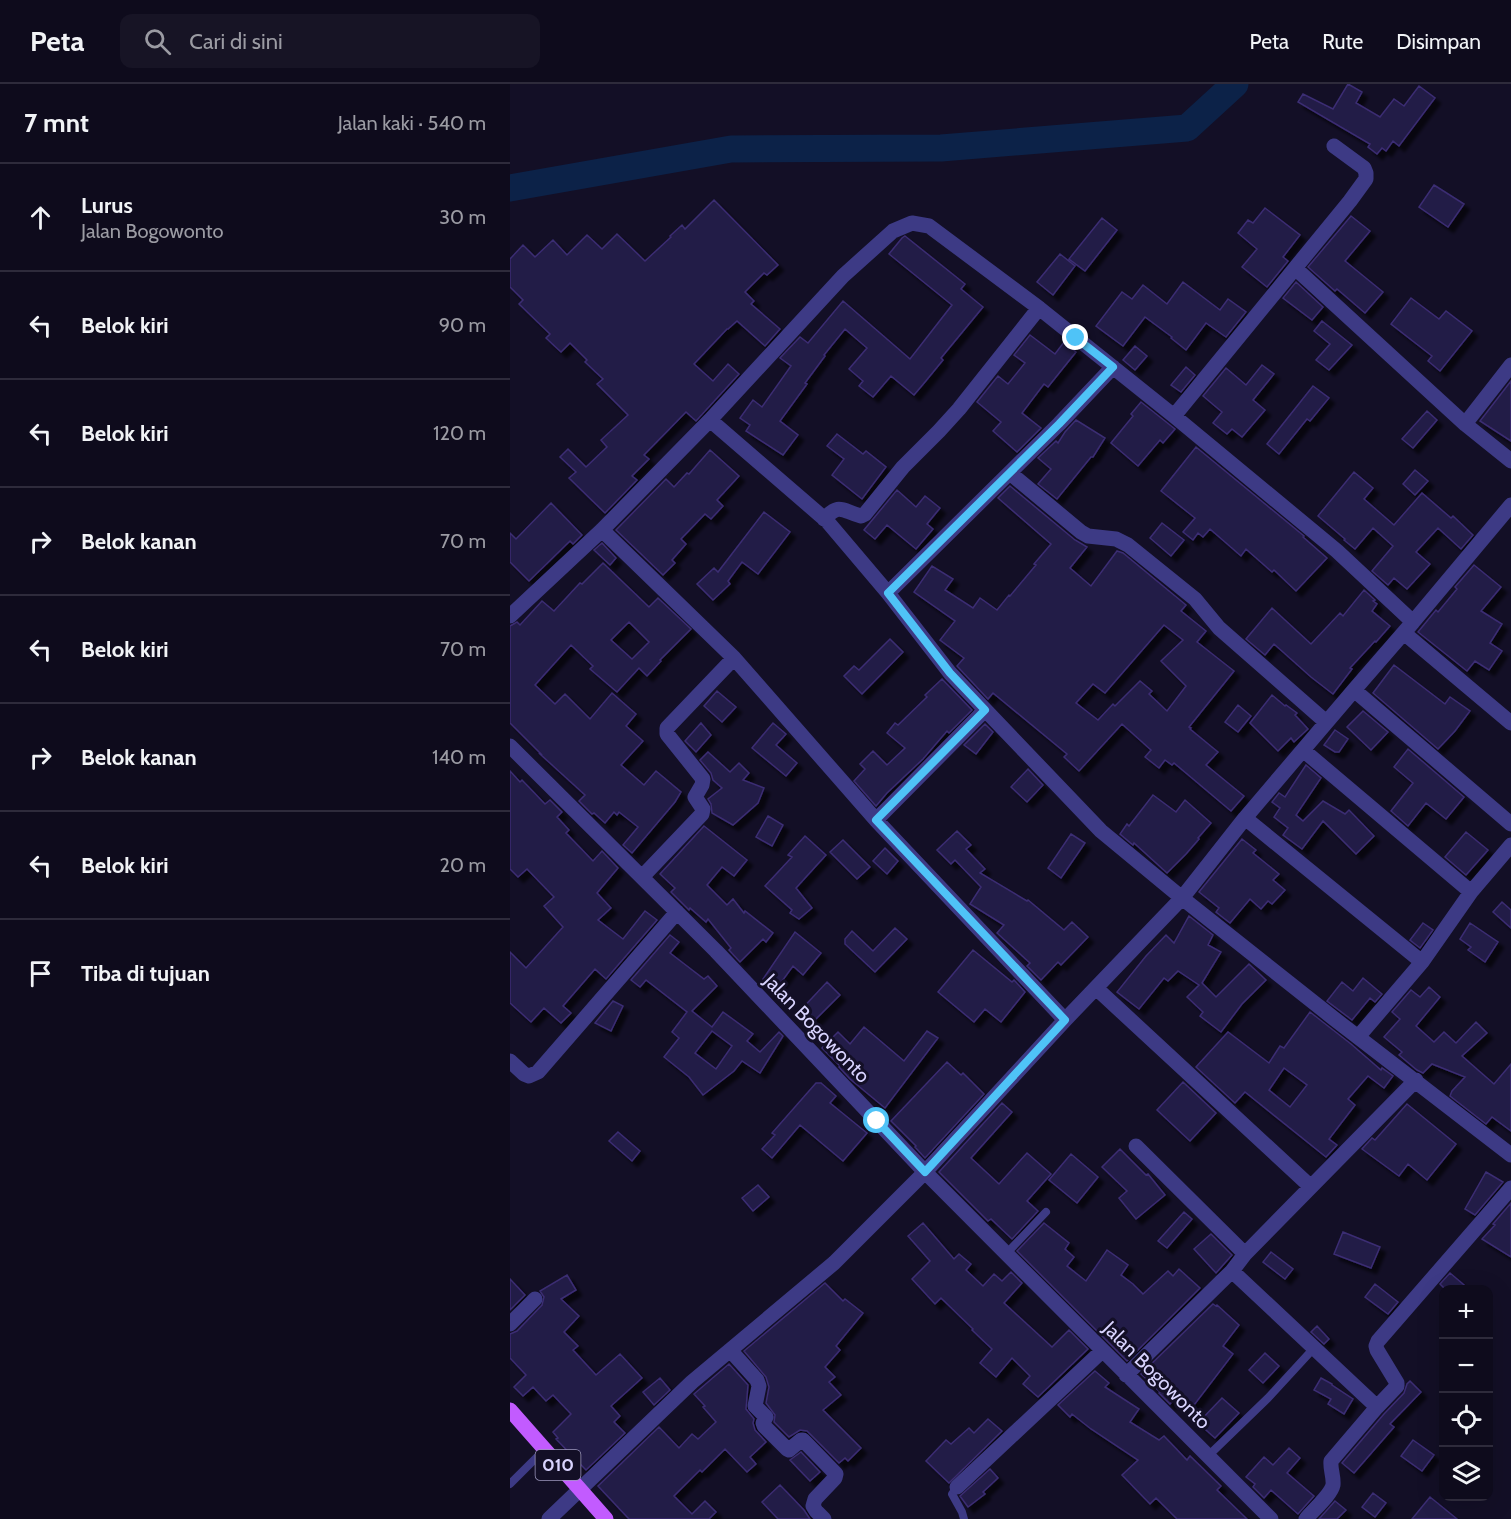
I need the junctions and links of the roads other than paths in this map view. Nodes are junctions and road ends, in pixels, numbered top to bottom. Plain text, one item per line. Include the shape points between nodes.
1 (1334, 146) dead end
2 (1295, 268) junction
3 (1039, 308) junction
4 (1511, 365) edge
5 (1113, 367) junction
6 (1174, 416) junction
7 (710, 420) junction
8 (1465, 424) junction
9 (1511, 461) edge
10 (1010, 473) junction
11 (1511, 505) edge
12 (824, 519) junction
13 (602, 530) junction
14 (888, 593) junction
15 (510, 616) edge
16 (1409, 628) junction
17 (734, 658) junction
18 (1354, 690) junction
19 (985, 710) junction
20 (1326, 722) junction
21 (1511, 723) edge
22 (510, 746) edge
23 (1303, 750) junction
24 (1245, 818) junction
25 (876, 820) junction
26 (1511, 824) edge
27 (1511, 845) edge
28 (642, 878) junction
29 (1471, 892) junction
30 (1182, 898) junction
31 (676, 912) junction
32 (1422, 962) junction
33 (1096, 988) junction
34 (1065, 1020) junction
35 (1358, 1037) junction
36 (510, 1061) edge
37 (1416, 1080) junction
38 (1136, 1146) dead end
39 (1511, 1155) edge
40 (925, 1172) junction
41 (1311, 1187) junction
42 (1511, 1188) edge
43 (1046, 1212) dead end
44 (1006, 1254) junction
45 (1245, 1254) junction
46 (1232, 1271) junction
47 (535, 1299) dead end
48 (510, 1324) edge
49 (1314, 1348) junction
50 (730, 1350) junction
51 (1102, 1351) junction
52 (1126, 1375) junction
53 (1377, 1407) junction
54 (510, 1410) edge
55 (544, 1450) junction
56 (1208, 1456) junction
57 (510, 1484) edge
58 (957, 1487) joint
59 (580, 1488) junction
60 (549, 1519) edge
61 (606, 1519) edge
62 (824, 1519) edge
63 (964, 1519) edge
64 (1271, 1519) edge
65 (1306, 1519) edge

1 - 2 street via 1364,168 1366,179
2 - 6 street
2 - 8 street
3 - 5 street
3 - 7 street via 929,225 912,223 893,231 843,276
3 - 12 street via 959,409 903,467 865,514 836,508
4 - 8 street
5 - 6 street
5 - 10 street
6 - 16 street via 1337,551
7 - 12 street
7 - 13 street
8 - 9 street
10 - 14 street
10 - 20 street via 1081,532 1128,545 1194,599 1219,628
11 - 16 street
12 - 14 street
13 - 15 street
13 - 17 street
14 - 19 street via 950,673
16 - 18 street
16 - 21 street
17 - 25 street
17 - 28 street via 667,728 667,734 703,779 695,797 703,809
18 - 20 street
18 - 26 street
19 - 25 street
19 - 30 street via 1101,831
20 - 23 street
22 - 28 street, Jalan Bogowonto
23 - 24 street
23 - 29 street
24 - 30 street
24 - 32 street
25 - 34 street
27 - 29 street
28 - 31 street, Jalan Bogowonto
29 - 32 street
30 - 33 street
30 - 35 street
31 - 36 street via 538,1072 529,1076
31 - 40 street, Jalan Bogowonto
32 - 35 street
33 - 34 street
33 - 41 street
34 - 40 street
35 - 37 street
37 - 39 street
37 - 41 street
38 - 45 street
40 - 44 street, Jalan Bogowonto
40 - 50 street via 834,1263
41 - 45 street
42 - 53 street via 1378,1341 1377,1350 1397,1386
43 - 44 lane
44 - 51 street, Jalan Bogowonto
45 - 46 street
46 - 49 street
46 - 52 street
47 - 48 street
49 - 53 street
49 - 56 lane
50 - 59 street
50 - 62 street via 757,1380 755,1406 766,1417 764,1426 789,1450 803,1440 836,1474 813,1506
51 - 52 street, Jalan Bogowonto
51 - 58 street
52 - 56 street, Jalan Bogowonto
53 - 65 street via 1331,1461 1332,1490
54 - 55 main road, 010
55 - 57 lane
55 - 59 main road, 010
56 - 64 street, Jalan Bogowonto
58 - 63 lane via 952,1494
59 - 60 street
59 - 61 main road, 010

